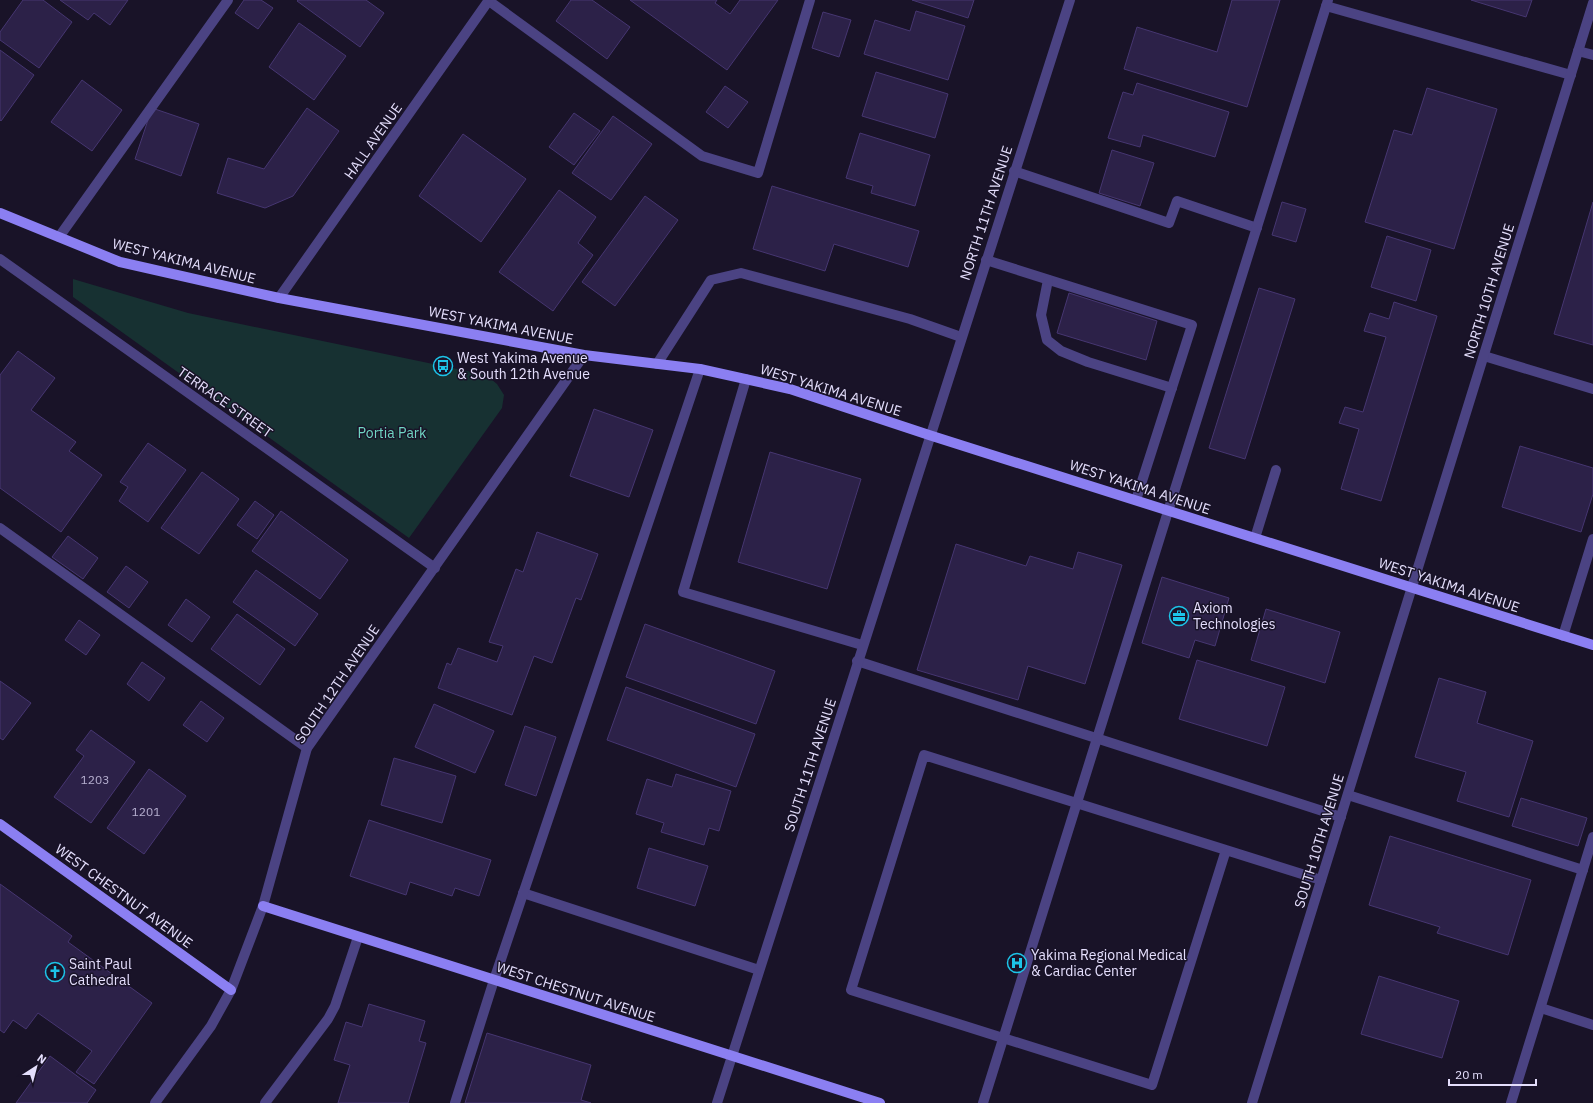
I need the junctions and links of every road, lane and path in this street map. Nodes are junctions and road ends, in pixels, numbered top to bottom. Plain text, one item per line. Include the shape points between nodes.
1 (228, 0) edge
2 (489, 0) edge
3 (810, 0) edge
4 (1070, 0) edge
5 (1327, 3) edge
6 (1593, 3) edge
7 (1578, 51) junction
8 (1593, 55) edge
9 (1571, 75) junction
10 (1014, 171) junction
11 (0, 213) edge
12 (1257, 228) junction
13 (59, 237) junction
14 (0, 259) edge
15 (986, 260) junction
16 (1048, 280) junction
17 (279, 298) junction
18 (961, 338) junction
19 (584, 355) junction
20 (1484, 356) junction
21 (657, 364) junction
22 (700, 369) junction
23 (746, 379) junction
24 (1172, 388) junction
25 (1593, 389) edge
26 (929, 435) junction
27 (1276, 470) dead end
28 (1136, 500) junction
29 (1168, 511) junction
30 (0, 528) edge
31 (1255, 538) junction
32 (1593, 539) edge
33 (435, 568) junction
34 (1412, 588) junction
35 (1563, 636) junction
36 (862, 645) junction
37 (1593, 645) edge
38 (857, 661) junction
39 (1097, 739) junction
40 (307, 748) junction
41 (1348, 795) junction
42 (1077, 803) junction
43 (1341, 818) junction
44 (0, 824) edge
45 (1593, 837) edge
46 (1226, 850) junction
47 (1583, 870) junction
48 (1321, 880) junction
49 (523, 893) junction
50 (263, 906) junction
51 (358, 937) junction
52 (759, 970) junction
53 (494, 980) junction
54 (231, 990) junction
55 (1541, 1008) junction
56 (1593, 1026) edge
57 (1003, 1038) junction
58 (732, 1056) junction
59 (155, 1103) edge
60 (265, 1103) edge
61 (455, 1103) edge
62 (717, 1103) edge
63 (880, 1103) edge
64 (983, 1103) edge
65 (1252, 1103) edge
66 (1511, 1103) edge

1 - 13 street
2 - 3 street via 702,156 758,173
2 - 17 street, HALL AVENUE
4 - 10 street, NORTH 11TH AVENUE
5 - 9 street
5 - 12 street
6 - 7 street, NORTH 10TH AVENUE
7 - 8 street
7 - 9 street, NORTH 10TH AVENUE
9 - 20 street, NORTH 10TH AVENUE
10 - 12 street via 1169,223 1176,201
10 - 15 street, NORTH 11TH AVENUE
11 - 13 main road, WEST YAKIMA AVENUE
12 - 29 street
13 - 17 main road, WEST YAKIMA AVENUE via 120,262
14 - 33 street, TERRACE STREET
15 - 16 street
15 - 18 street, NORTH 11TH AVENUE
16 - 24 street via 1041,315 1047,340 1061,351 1088,362
16 - 24 street via 1192,325
17 - 19 main road, WEST YAKIMA AVENUE
18 - 21 street via 910,319 741,273 711,280
18 - 26 street, NORTH 11TH AVENUE
19 - 21 main road, WEST YAKIMA AVENUE
19 - 33 street, SOUTH 12TH AVENUE
20 - 25 street
20 - 34 street, NORTH 10TH AVENUE
21 - 22 main road, WEST YAKIMA AVENUE
22 - 23 main road, WEST YAKIMA AVENUE
22 - 49 street
23 - 26 main road, WEST YAKIMA AVENUE via 790,389
23 - 36 street via 683,592
24 - 28 street
26 - 28 main road, WEST YAKIMA AVENUE
26 - 36 street, SOUTH 11TH AVENUE
27 - 31 street
28 - 29 main road, WEST YAKIMA AVENUE
29 - 31 main road, WEST YAKIMA AVENUE
29 - 39 street
30 - 40 street
31 - 34 main road, WEST YAKIMA AVENUE
32 - 35 street
33 - 40 street, SOUTH 12TH AVENUE
34 - 35 main road, WEST YAKIMA AVENUE
34 - 41 street, SOUTH 10TH AVENUE
35 - 37 main road, WEST YAKIMA AVENUE
36 - 38 street, SOUTH 11TH AVENUE
38 - 39 street
38 - 52 street, SOUTH 11TH AVENUE
39 - 42 street
39 - 43 street
40 - 50 street, SOUTH 12TH AVENUE
41 - 43 street, SOUTH 10TH AVENUE
41 - 47 street
42 - 46 street
42 - 57 street
42 - 57 street via 924,755 851,990
43 - 48 street, SOUTH 10TH AVENUE
44 - 54 main road, WEST CHESTNUT AVENUE
45 - 47 street
46 - 48 street
46 - 57 street via 1152,1085
47 - 55 street
48 - 65 street, SOUTH 10TH AVENUE
49 - 52 street
49 - 53 street
50 - 51 main road, WEST CHESTNUT AVENUE
50 - 54 street, SOUTH 12TH AVENUE
51 - 53 main road, WEST CHESTNUT AVENUE
51 - 60 street via 335,1006 328,1019
52 - 58 street, SOUTH 11TH AVENUE
53 - 58 main road, WEST CHESTNUT AVENUE
53 - 61 street
54 - 59 street, SOUTH 12TH AVENUE via 211,1026
55 - 56 street
55 - 66 street
57 - 64 street
58 - 62 street, SOUTH 11TH AVENUE
58 - 63 main road, WEST CHESTNUT AVENUE

